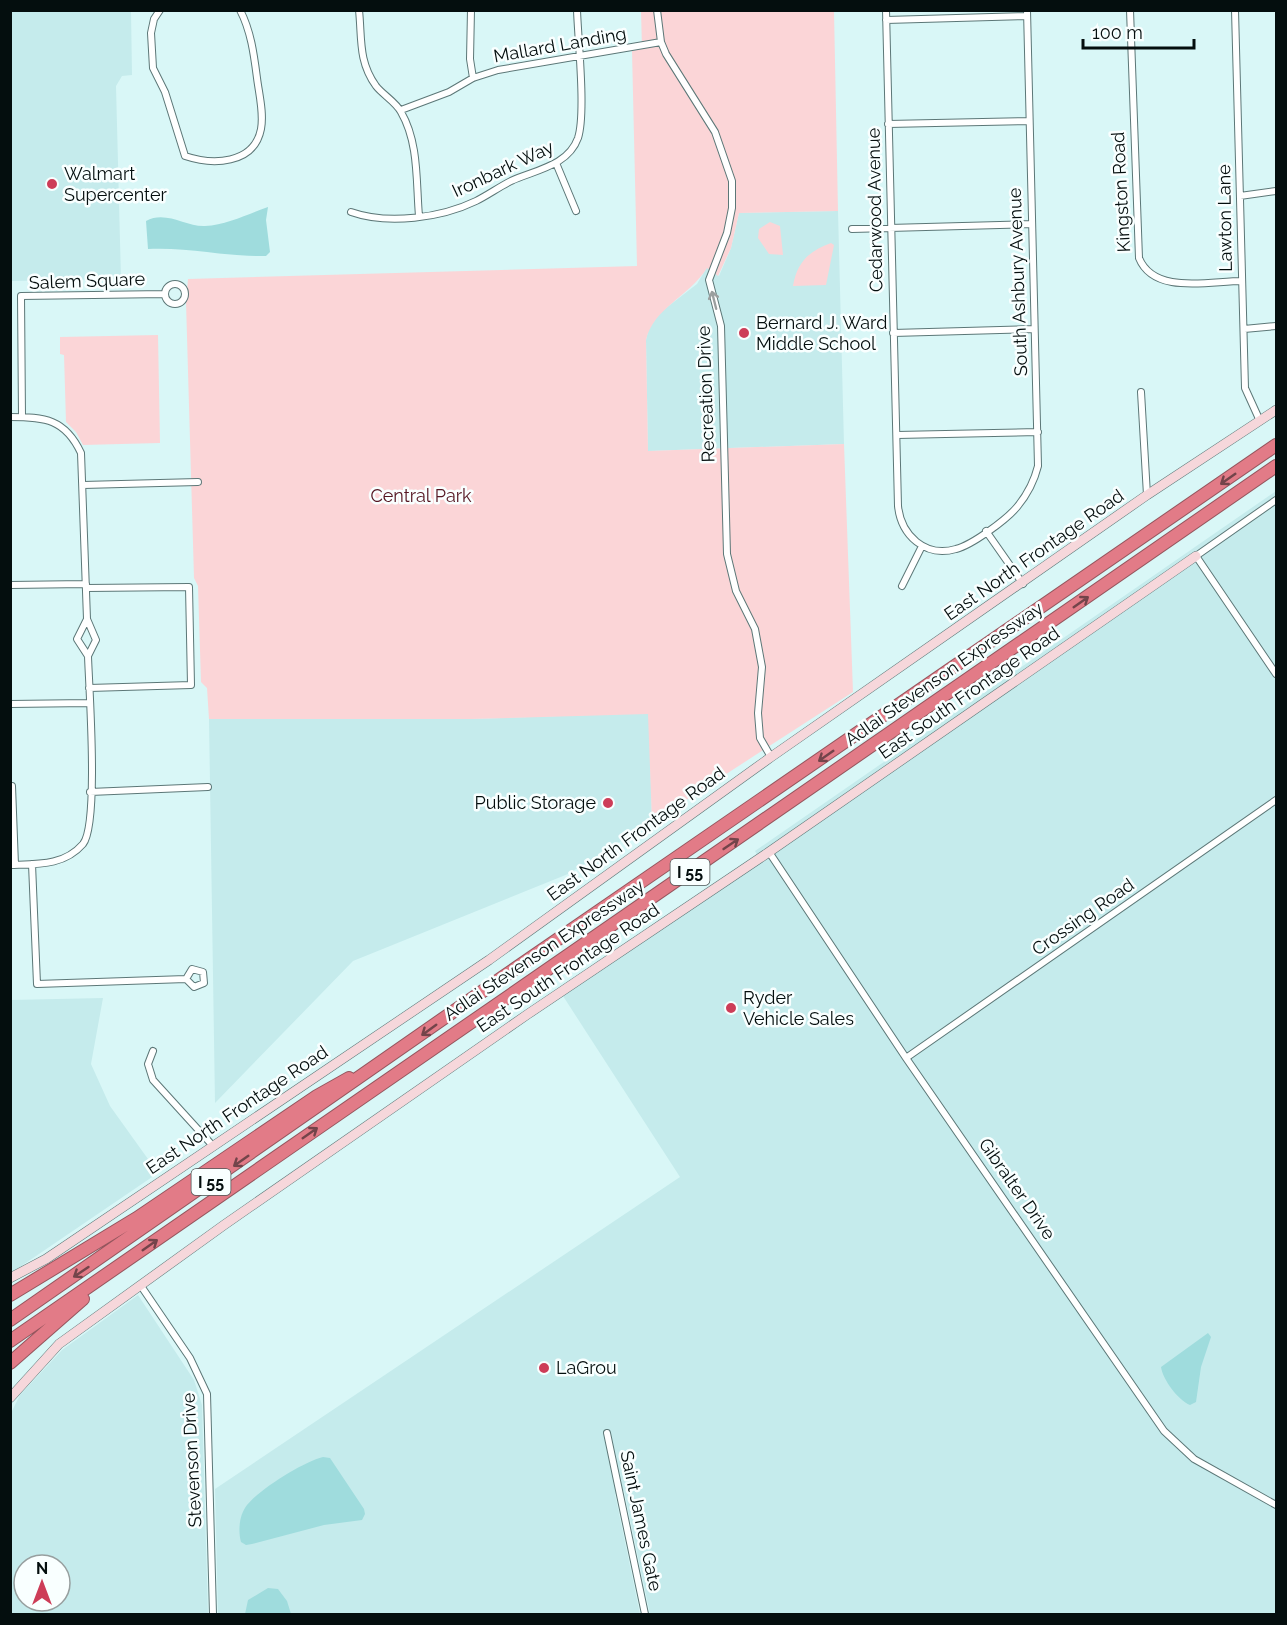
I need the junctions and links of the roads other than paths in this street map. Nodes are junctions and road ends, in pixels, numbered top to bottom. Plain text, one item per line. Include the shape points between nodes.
1 (160, 10) edge
2 (240, 10) edge
3 (359, 10) edge
4 (471, 10) edge
5 (577, 10) edge
6 (657, 10) edge
7 (886, 10) edge
8 (1130, 10) edge
9 (1235, 10) edge
10 (1027, 13) edge
11 (886, 20) junction
12 (661, 42) junction
13 (579, 56) junction
14 (473, 78) junction
15 (401, 110) junction
16 (1029, 121) junction
17 (888, 124) junction
18 (556, 163) junction
19 (1276, 191) edge
20 (1240, 196) junction
21 (576, 211) dead end
22 (351, 212) dead end
23 (419, 216) junction
24 (1032, 224) junction
25 (891, 228) junction
26 (852, 229) dead end
27 (1242, 281) junction
28 (165, 294) dead end
29 (1276, 326) edge
30 (1034, 329) junction
31 (1244, 329) junction
32 (893, 333) junction
33 (1141, 392) dead end
34 (1276, 410) edge
35 (10, 417) edge
36 (22, 417) junction
37 (1260, 421) junction
38 (1038, 432) junction
39 (897, 435) junction
40 (1276, 445) edge
41 (1276, 466) edge
42 (198, 482) dead end
43 (83, 485) junction
44 (1147, 495) junction
45 (1276, 500) edge
46 (986, 531) junction
47 (922, 546) junction
48 (1196, 556) junction
49 (1023, 584) junction
50 (10, 585) edge
51 (86, 586) junction
52 (902, 586) dead end
53 (87, 619) junction
54 (88, 656) junction
55 (1276, 674) edge
56 (89, 688) junction
57 (89, 703) junction
58 (10, 704) edge
59 (771, 757) junction
60 (12, 786) dead end
61 (208, 787) dead end
62 (90, 792) junction
63 (1276, 800) edge
64 (769, 852) junction
65 (32, 864) junction
66 (13, 865) edge
67 (186, 979) dead end
68 (410, 1044) junction
69 (153, 1051) dead end
70 (906, 1058) junction
71 (213, 1146) junction
72 (10, 1278) edge
73 (102, 1279) junction
74 (141, 1286) junction
75 (10, 1295) edge
76 (10, 1320) edge
77 (10, 1341) edge
78 (10, 1363) edge
79 (10, 1398) edge
80 (607, 1433) dead end
81 (1276, 1505) edge
82 (213, 1614) edge
83 (645, 1614) edge

1 - 2 street via 151,28 153,68 165,92 184,156 199,161 231,161 240,157 250,151 261,131 251,43
3 - 15 street via 359,45 364,66 376,86
4 - 14 street
5 - 13 street, Ironbark Way
6 - 12 street
7 - 11 street, Cedarwood Avenue
8 - 27 street, Kingston Road via 1139,258 1147,272 1165,282
9 - 20 street, Lawton Lane
10 - 11 street
10 - 16 street, South Ashbury Avenue
11 - 17 street, Cedarwood Avenue
12 - 13 street, Mallard Landing
59 -> 12 street, Recreation Drive via 760,738 762,667 755,629 736,591 727,554 721,326 709,280 727,233 732,181 715,132
13 - 14 street, Mallard Landing via 518,65
13 - 18 street, Ironbark Way via 578,138 567,156
14 - 15 street, Mallard Landing via 449,92
15 - 23 street via 415,158
16 - 17 street
16 - 24 street, South Ashbury Avenue
17 - 25 street, Cedarwood Avenue
18 - 21 street
18 - 23 street, Ironbark Way via 511,181 474,202 448,212
19 - 20 street
20 - 27 street, Lawton Lane
22 - 23 street, Ironbark Way via 373,218
24 - 25 street
24 - 30 street, South Ashbury Avenue
25 - 26 street
25 - 32 street, Cedarwood Avenue
27 - 31 street, Lawton Lane
28 - 36 street, Salem Square via 21,296
29 - 31 street
30 - 32 street
30 - 38 street, South Ashbury Avenue
31 - 37 street, Lawton Lane via 1245,388
32 - 39 street, Cedarwood Avenue
33 - 44 street
34 - 37 street, East North Frontage Road
35 - 36 street
36 - 43 street via 49,420 72,436 81,453
37 - 44 street, East North Frontage Road
38 - 39 street
38 - 46 street, South Ashbury Avenue via 1038,466 1029,491 1016,509
39 - 47 street, Cedarwood Avenue via 899,517 908,535
40 -> 68 highway, Adlai Stevenson Expressway / I 55
73 -> 41 highway, Adlai Stevenson Expressway / I 55
42 - 43 street
43 - 51 street
44 - 49 street, East North Frontage Road
45 - 48 street, East South Frontage Road
46 - 47 street via 956,549
46 - 49 street
47 - 52 street
48 - 55 street
48 - 64 street, East South Frontage Road
49 - 59 street, East North Frontage Road
50 - 51 street
51 - 53 street
51 - 56 street via 189,587 190,598 192,685
53 - 54 street via 96,640
53 - 54 street via 77,639
54 - 56 street
56 - 57 street
57 - 58 street
57 - 62 street
59 - 71 street, East North Frontage Road via 489,960
60 - 66 street
61 - 62 street
62 - 65 street via 90,826 83,843 57,862
63 - 70 street, Crossing Road
64 - 70 street, Gibralter Drive
64 - 74 street, East South Frontage Road via 528,1014
65 - 66 street
65 - 67 street via 37,984
68 - 75 highway via 316,1096 137,1218
68 -> 76 highway, Adlai Stevenson Expressway / I 55
69 - 71 street via 148,1064 153,1080
70 - 81 street, Gibralter Drive via 1164,1431 1194,1459
71 - 72 street, East North Frontage Road via 37,1265
73 - 77 highway, Adlai Stevenson Expressway / I 55
73 - 78 highway
74 - 79 street, East South Frontage Road via 59,1344
74 - 82 street, Stevenson Drive via 190,1358 207,1394
80 - 83 street, Saint James Gate

